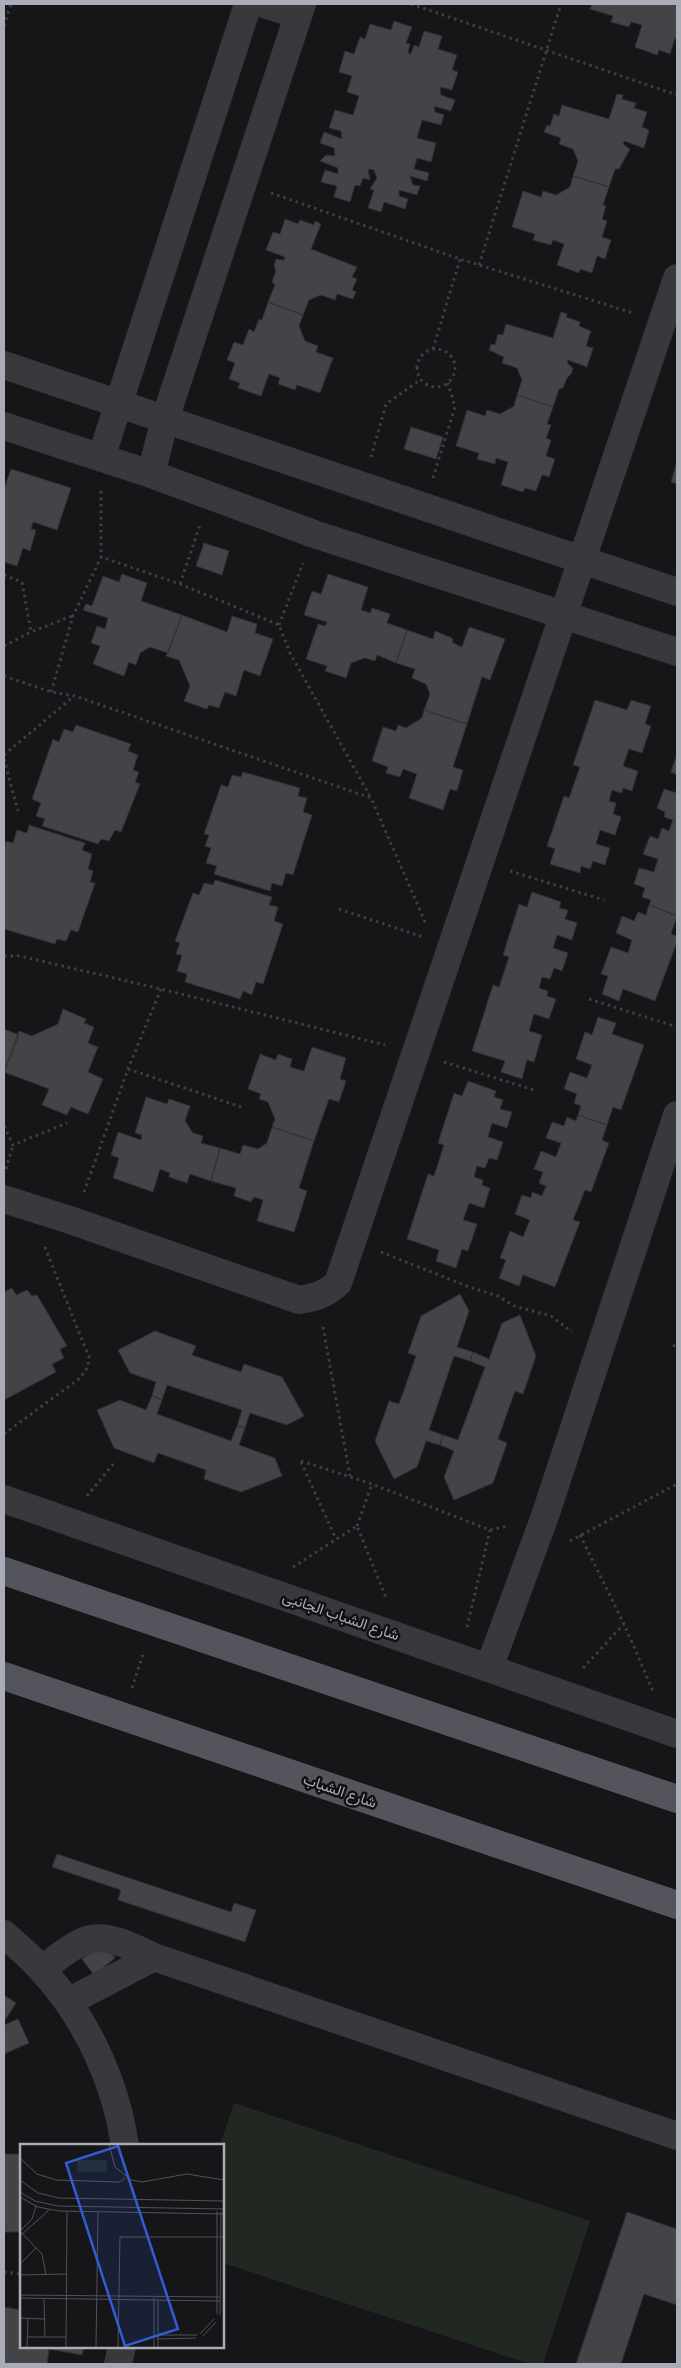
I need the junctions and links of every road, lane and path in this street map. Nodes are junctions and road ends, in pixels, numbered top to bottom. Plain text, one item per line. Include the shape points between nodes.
1 (11, 4) edge
2 (248, 4) edge
3 (264, 4) edge
4 (411, 4) edge
5 (561, 4) edge
6 (300, 9) edge
7 (4, 26) edge
8 (547, 49) junction
9 (677, 95) edge
10 (243, 183) junction
11 (460, 259) junction
12 (479, 265) junction
13 (677, 278) edge
14 (662, 322) junction
15 (433, 349) junction
16 (4, 365) edge
17 (420, 380) junction
18 (448, 384) junction
19 (120, 403) junction
20 (165, 419) junction
21 (4, 426) edge
22 (101, 458) junction
23 (151, 474) junction
24 (362, 486) junction
25 (211, 496) junction
26 (424, 507) junction
27 (314, 534) junction
28 (101, 557) junction
29 (582, 559) junction
30 (4, 575) edge
31 (180, 584) junction
32 (677, 592) edge
33 (73, 616) junction
34 (564, 616) junction
35 (279, 625) junction
36 (31, 632) junction
37 (4, 646) edge
38 (677, 652) edge
39 (4, 677) edge
40 (51, 692) junction
41 (75, 696) junction
42 (4, 755) edge
43 (4, 760) edge
44 (371, 798) junction
45 (18, 810) dead end
46 (480, 862) junction
47 (604, 900) dead end
48 (339, 909) dead end
49 (442, 945) junction
50 (4, 956) edge
51 (161, 988) junction
52 (589, 999) dead end
53 (677, 1027) edge
54 (416, 1053) junction
55 (128, 1069) junction
56 (534, 1090) dead end
57 (241, 1107) dead end
58 (677, 1115) edge
59 (67, 1123) dead end
60 (4, 1126) edge
61 (13, 1145) junction
62 (6, 1170) dead end
63 (4, 1199) edge
64 (29, 1208) junction
65 (73, 1221) junction
66 (353, 1241) junction
67 (318, 1297) junction
68 (600, 1353) junction
69 (4, 1434) edge
70 (115, 1462) dead end
71 (350, 1476) junction
72 (372, 1484) junction
73 (677, 1484) edge
74 (4, 1499) edge
75 (545, 1516) junction
76 (68, 1520) junction
77 (357, 1526) junction
78 (490, 1530) junction
79 (580, 1535) junction
80 (336, 1540) junction
81 (529, 1561) junction
82 (4, 1571) edge
83 (261, 1588) junction
84 (154, 1622) junction
85 (624, 1624) junction
86 (402, 1637) junction
87 (460, 1657) junction
88 (489, 1668) junction
89 (4, 1676) edge
90 (561, 1693) junction
91 (123, 1717) junction
92 (674, 1733) edge
93 (677, 1799) edge
94 (677, 1905) edge
95 (4, 1934) edge
96 (154, 1957) junction
97 (42, 1969) junction
98 (68, 2002) junction
99 (677, 2136) edge
100 (126, 2144) edge
101 (4, 2272) edge
102 (20, 2274) edge
103 (122, 2348) edge
104 (118, 2364) edge

1 - 7 path
2 - 19 street
3 - 6 street
4 - 8 path
5 - 8 path
6 - 10 street
8 - 9 path
8 - 12 path
10 - 11 path
10 - 20 street
11 - 12 path
11 - 15 path
12 - 14 path
13 - 14 street
14 - 29 street
15 - 17 path via 423,353 417,361 416,371
15 - 18 path via 443,350 451,356 454,376
16 - 19 street
17 - 18 path via 428,387
17 - 24 path via 386,404
18 - 26 path via 455,407
19 - 20 street
19 - 22 street
20 - 23 street
20 - 24 street
21 - 22 street
22 - 23 street
22 - 28 path
23 - 25 street
24 - 26 street
25 - 27 street
25 - 31 path
26 - 29 street
27 - 34 street
27 - 35 path
28 - 31 path
28 - 33 path
29 - 32 street
29 - 34 street
30 - 36 path via 22,582
31 - 35 path
33 - 36 path
33 - 40 path
34 - 38 street
34 - 46 street
35 - 44 path via 290,654
36 - 37 path
39 - 40 path
40 - 41 path
41 - 42 path
41 - 44 path
43 - 45 path
44 - 49 path
46 - 47 path
46 - 49 street
48 - 49 path
49 - 54 street
50 - 51 path via 20,956
51 - 54 path
51 - 55 path
52 - 53 path
54 - 56 path
54 - 66 street
55 - 57 path
55 - 65 path
58 - 68 street
59 - 61 path
60 - 61 path
61 - 62 path
63 - 64 street
64 - 65 street
64 - 69 path via 89,1357 88,1367 80,1378
65 - 67 street via 300,1300
66 - 67 street via 338,1283
66 - 68 path via 498,1296 514,1306 551,1316
67 - 71 path
68 - 75 street
70 - 76 path
71 - 72 path
71 - 80 path via 301,1461
72 - 77 path
72 - 78 path
73 - 79 path
74 - 76 street, شارع الشباب الجانبى
75 - 78 path
75 - 81 street
76 - 83 street, شارع الشباب الجانبى
77 - 80 path
77 - 86 path
78 - 87 path
79 - 81 path
79 - 85 path
80 - 83 path
81 - 88 street
82 - 84 main road
83 - 86 street, شارع الشباب الجانبى
84 - 91 path
84 - 93 main road
85 - 90 path
85 - 92 path
86 - 87 street, شارع الشباب الجانبى
87 - 88 street, شارع الشباب الجانبى
88 - 90 street, شارع الشباب الجانبى
89 - 91 main road, شارع الشباب
90 - 92 street, شارع الشباب الجانبى
91 - 94 main road, شارع الشباب
95 - 97 street
96 - 97 street via 99,1938 84,1941
96 - 98 street
96 - 99 street
97 - 98 street
98 - 100 street via 93,2044 112,2090
101 - 102 path
103 - 104 street

